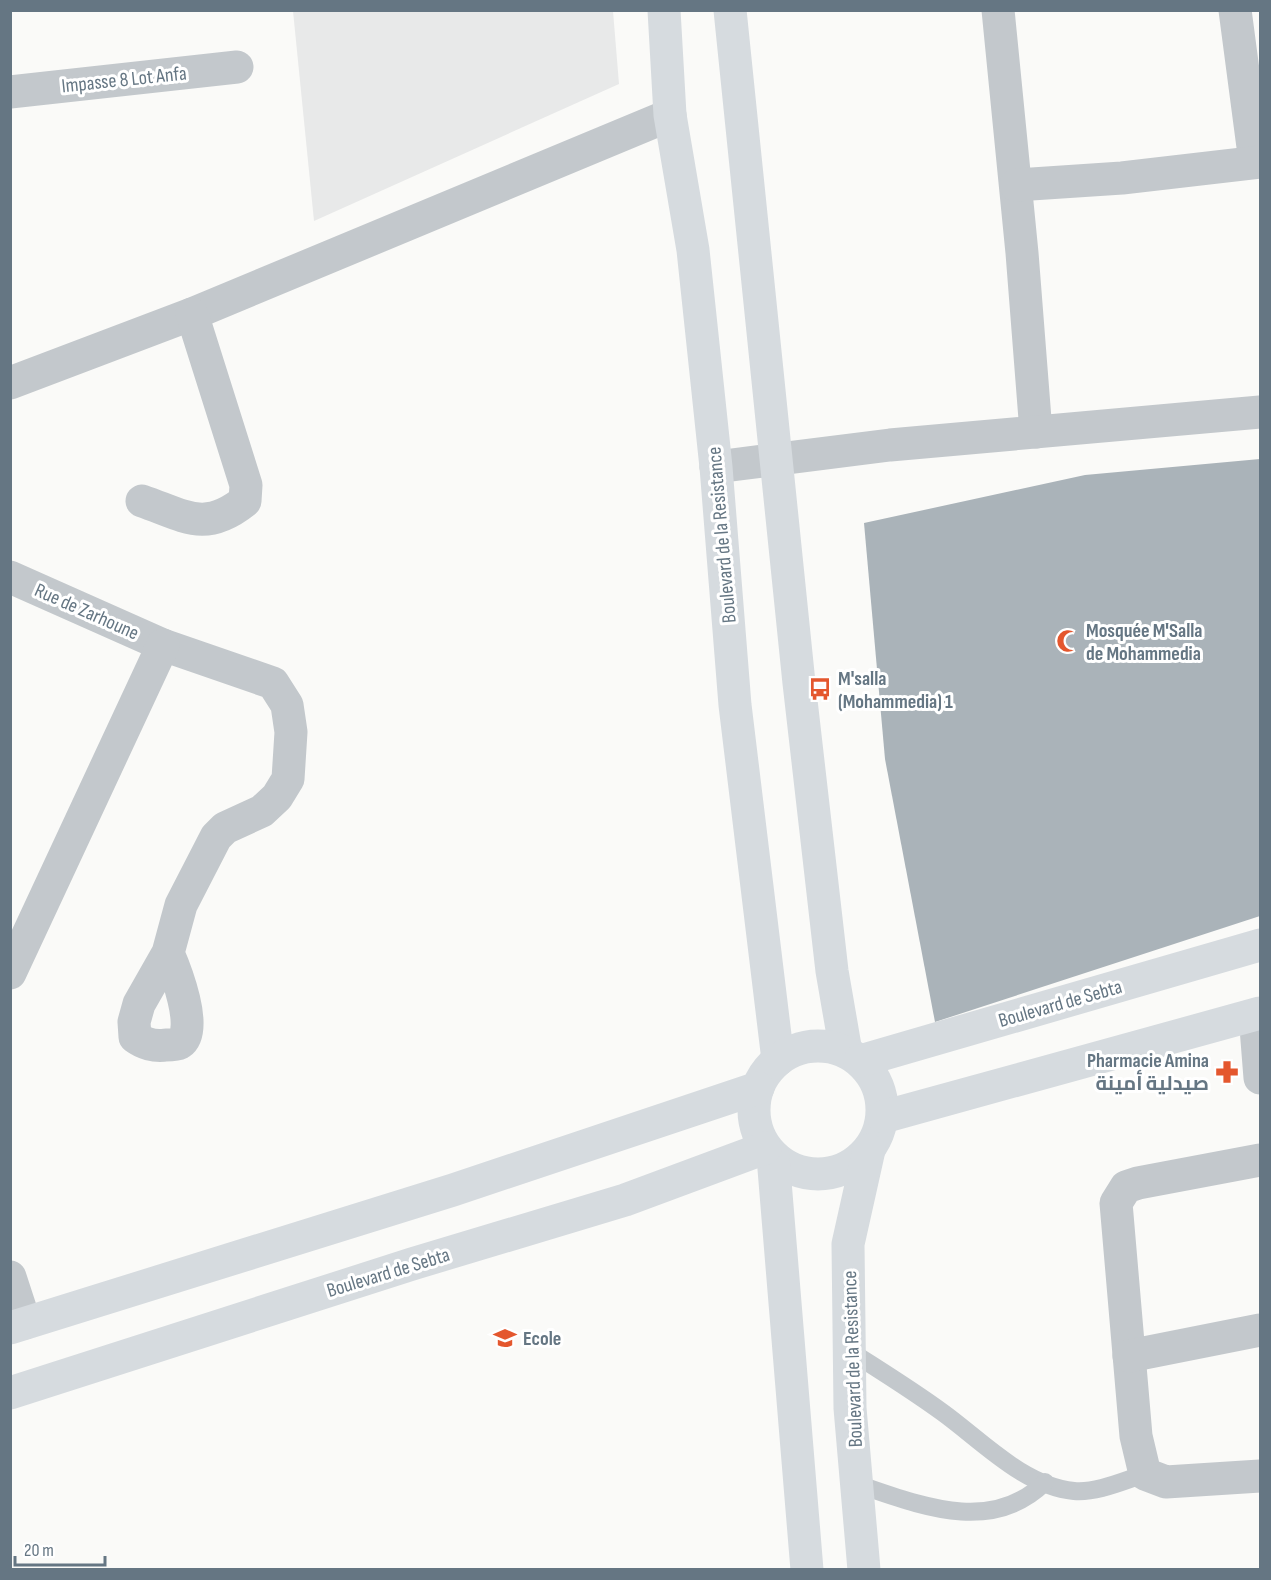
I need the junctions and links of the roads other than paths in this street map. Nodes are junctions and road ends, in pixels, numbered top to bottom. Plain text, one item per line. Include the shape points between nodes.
1 (664, 10) edge
2 (730, 10) edge
3 (998, 10) edge
4 (1234, 10) edge
5 (237, 67) dead end
6 (10, 92) edge
7 (670, 115) junction
8 (1258, 162) edge
9 (1016, 185) junction
10 (192, 314) junction
11 (10, 383) edge
12 (1260, 412) edge
13 (1036, 432) junction
14 (776, 458) junction
15 (716, 467) junction
16 (142, 501) dead end
17 (10, 577) edge
18 (163, 645) junction
19 (1260, 945) edge
20 (168, 953) dead end
21 (10, 973) edge
22 (1258, 1014) edge
23 (853, 1057) junction
24 (778, 1060) junction
25 (1260, 1078) edge
26 (758, 1088) junction
27 (883, 1117) junction
28 (869, 1150) junction
29 (769, 1152) junction
30 (1260, 1160) edge
31 (10, 1277) edge
32 (18, 1325) edge
33 (1260, 1330) edge
34 (850, 1351) junction
35 (1129, 1356) junction
36 (10, 1393) edge
37 (1145, 1474) junction
38 (1260, 1476) edge
39 (1044, 1482) junction
40 (857, 1484) junction
41 (807, 1569) edge
42 (864, 1569) edge

1 - 7 main road, Boulevard de la Resistance
2 - 14 main road
3 - 9 street
4 - 8 street
5 - 6 street, Impasse 8 Lot Anfa
7 - 10 street
7 - 15 main road, Boulevard de la Resistance via 693,250
8 - 9 street via 1122,178
9 - 13 street
10 - 11 street
10 - 16 street via 246,485 245,501 227,515 200,520
12 - 13 street
13 - 14 street
14 - 15 street
14 - 23 main road via 832,971
15 - 24 main road, Boulevard de la Resistance via 735,705
17 - 18 street, Rue de Zarhoune
18 - 20 street, Rue de Zarhoune via 273,683 287,705 291,732 290,769 285,787 262,811 225,828 216,837 181,906
18 - 21 street
19 - 23 main road, Boulevard de Sebta
22 - 25 street
22 - 27 main road
23 - 24 main road via 829,1047 811,1046
23 - 27 main road via 874,1077 882,1096
24 - 26 main road
26 - 29 main road via 753,1108 756,1128
26 - 32 main road via 453,1190
27 - 28 main road
28 - 29 main road via 853,1165 814,1175 791,1169
28 - 34 main road, Boulevard de la Resistance via 848,1244
29 - 36 main road, Boulevard de Sebta
29 - 41 main road
30 - 35 street via 1147,1181 1126,1187 1121,1194 1116,1203
31 - 32 street
33 - 35 street
34 - 39 lane
34 - 40 main road, Boulevard de la Resistance
35 - 37 street via 1136,1436
37 - 38 street via 1166,1482
37 - 39 lane via 1077,1491
39 - 40 lane via 1021,1500 959,1513 929,1508
40 - 42 main road, Boulevard de la Resistance

